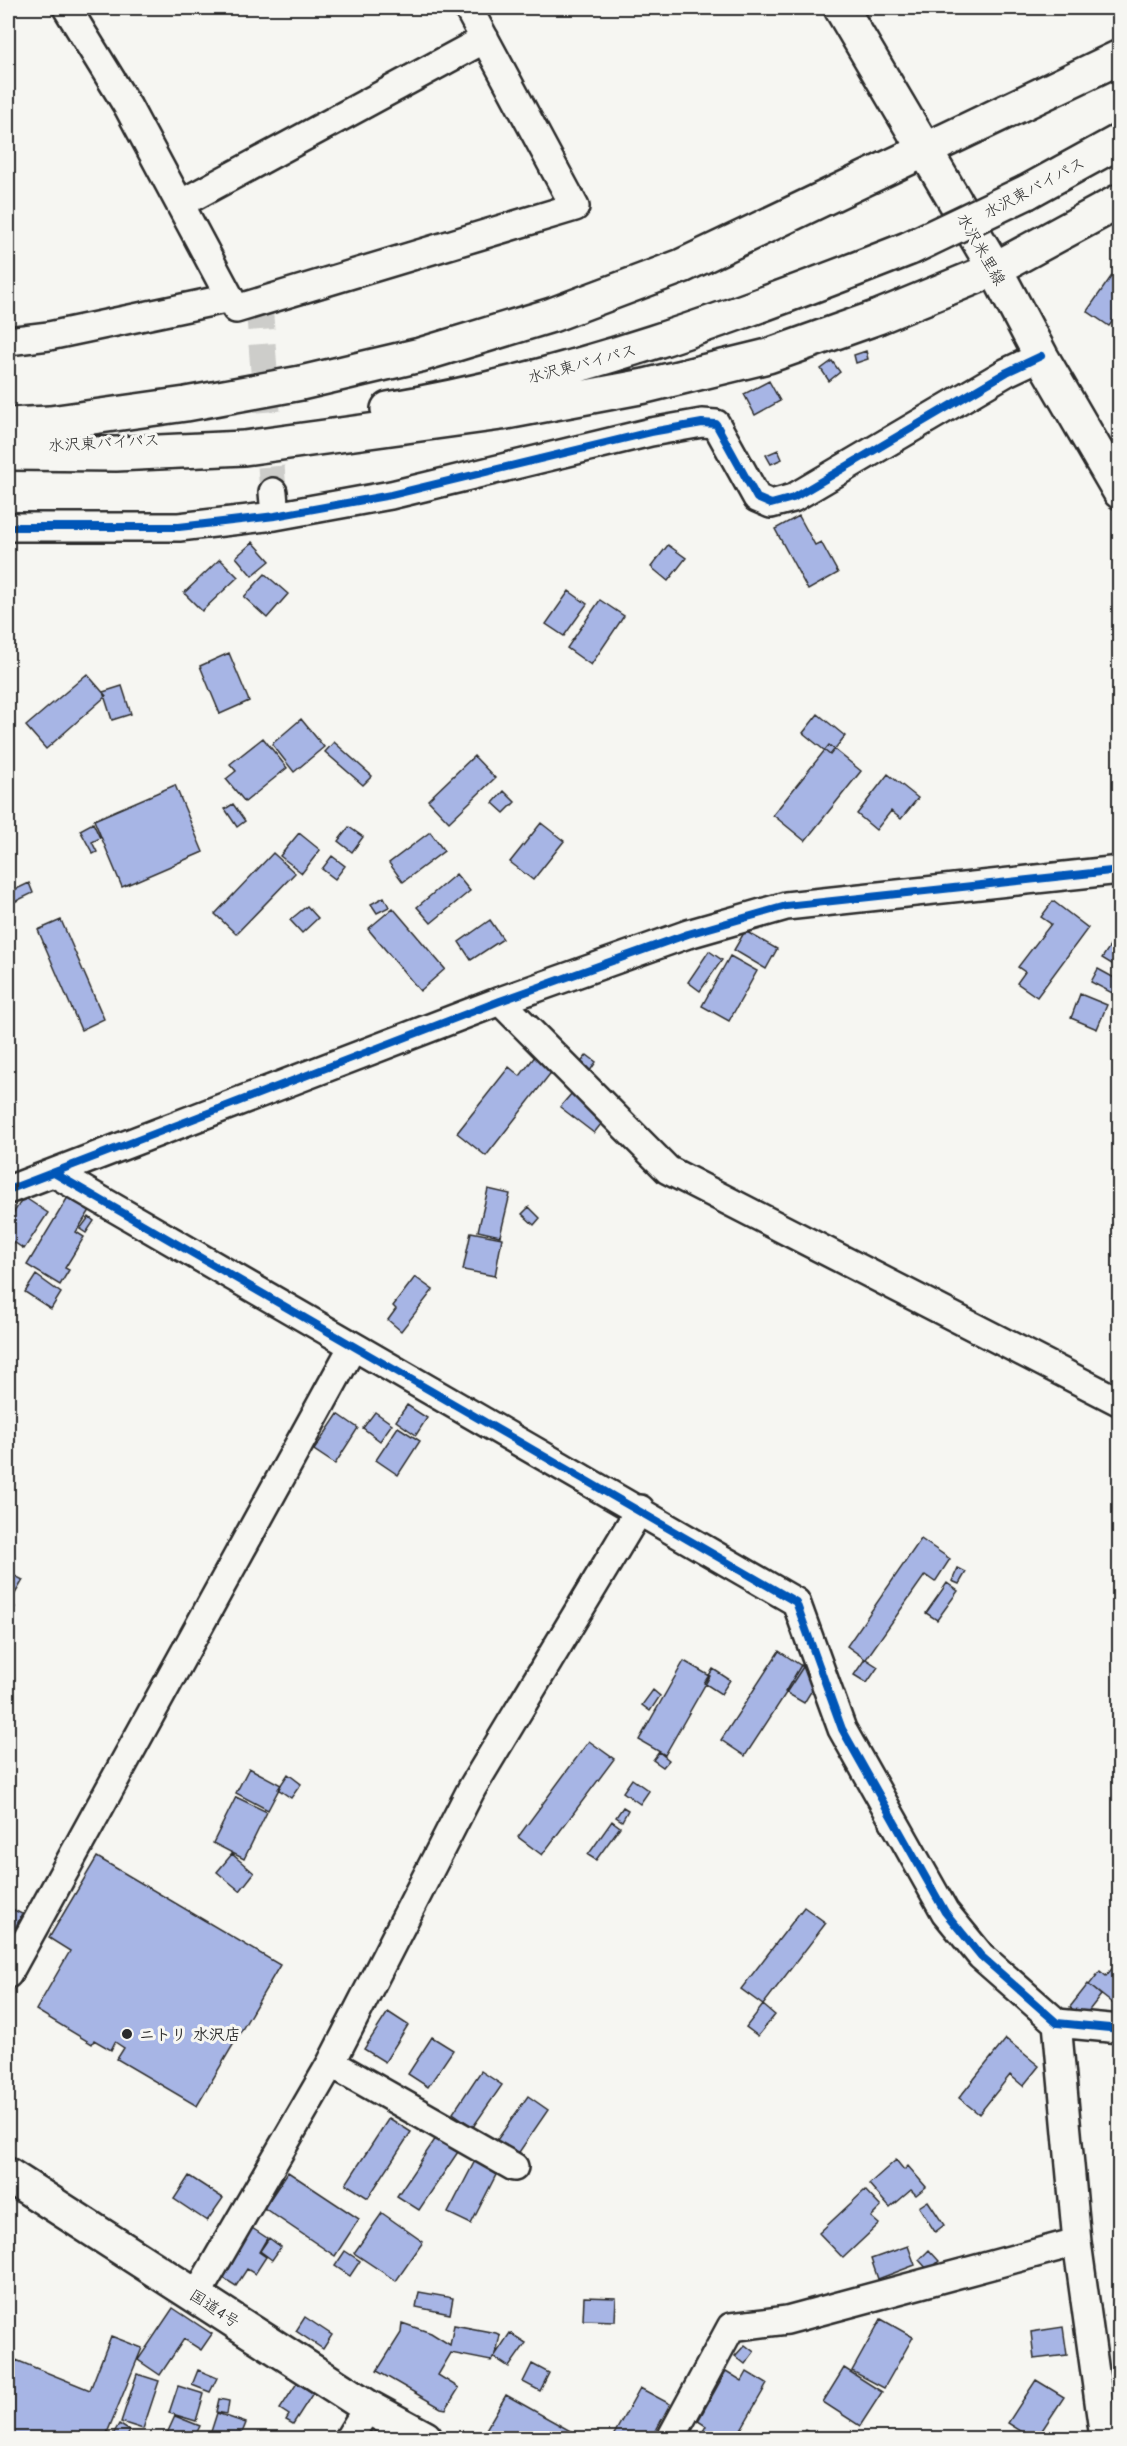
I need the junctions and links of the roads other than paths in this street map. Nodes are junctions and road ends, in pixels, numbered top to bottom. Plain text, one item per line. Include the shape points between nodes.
1 (67, 8) edge
2 (468, 8) edge
3 (841, 8) edge
4 (485, 39) junction
5 (1119, 57) edge
6 (1119, 141) edge
7 (925, 150) junction
8 (1119, 201) edge
9 (180, 204) junction
10 (995, 269) junction
11 (230, 297) junction
12 (8, 341) edge
13 (1041, 356) junction
14 (8, 425) edge
15 (8, 446) edge
16 (8, 453) edge
17 (1119, 492) edge
18 (8, 527) edge
19 (1119, 870) edge
20 (500, 1001) junction
21 (54, 1173) junction
22 (8, 1190) edge
23 (353, 1346) junction
24 (1119, 1402) edge
25 (640, 1509) junction
26 (8, 1974) edge
27 (1057, 2023) junction
28 (1119, 2029) edge
29 (331, 2063) junction
30 (514, 2167) dead end
31 (8, 2175) edge
32 (1077, 2242) junction
33 (196, 2296) junction
34 (368, 2407) junction
35 (349, 2439) edge
36 (425, 2439) edge
37 (671, 2439) edge
38 (1104, 2439) edge

1 - 9 street via 128,107
2 - 4 street
3 - 7 main road, 水沢米里線
4 - 9 street
4 - 11 street via 575,207 236,309
5 - 7 main road
6 - 15 main road, 水沢東バイパス, bridge via 1027,192 910,248 680,335 545,374 398,407 251,432 105,445
7 - 10 main road, 水沢米里線
7 - 14 main road via 682,266 552,315 420,355 301,383 186,404
8 - 10 main road
9 - 11 street
10 - 13 main road, 水沢米里線
10 - 16 main road via 768,356 645,386 501,413 244,448 116,454
11 - 12 street via 50,336
13 - 17 main road, 水沢米里線
13 - 18 street via 1007,372 793,498 771,504 757,498 716,424 702,423 391,495 274,504 179,527
19 - 20 street via 786,906 688,934
20 - 21 street
20 - 24 street via 668,1170
21 - 22 street
21 - 23 street
23 - 25 street
23 - 26 street
25 - 27 street via 796,1602 842,1729 945,1912 981,1956
25 - 29 street via 472,1788
27 - 28 street
27 - 32 street
29 - 30 street
29 - 33 street
31 - 33 main road, 国道4号
32 - 37 street via 808,2314 731,2327
32 - 38 street
33 - 34 main road, 国道4号
34 - 35 street
34 - 36 main road, 国道4号

